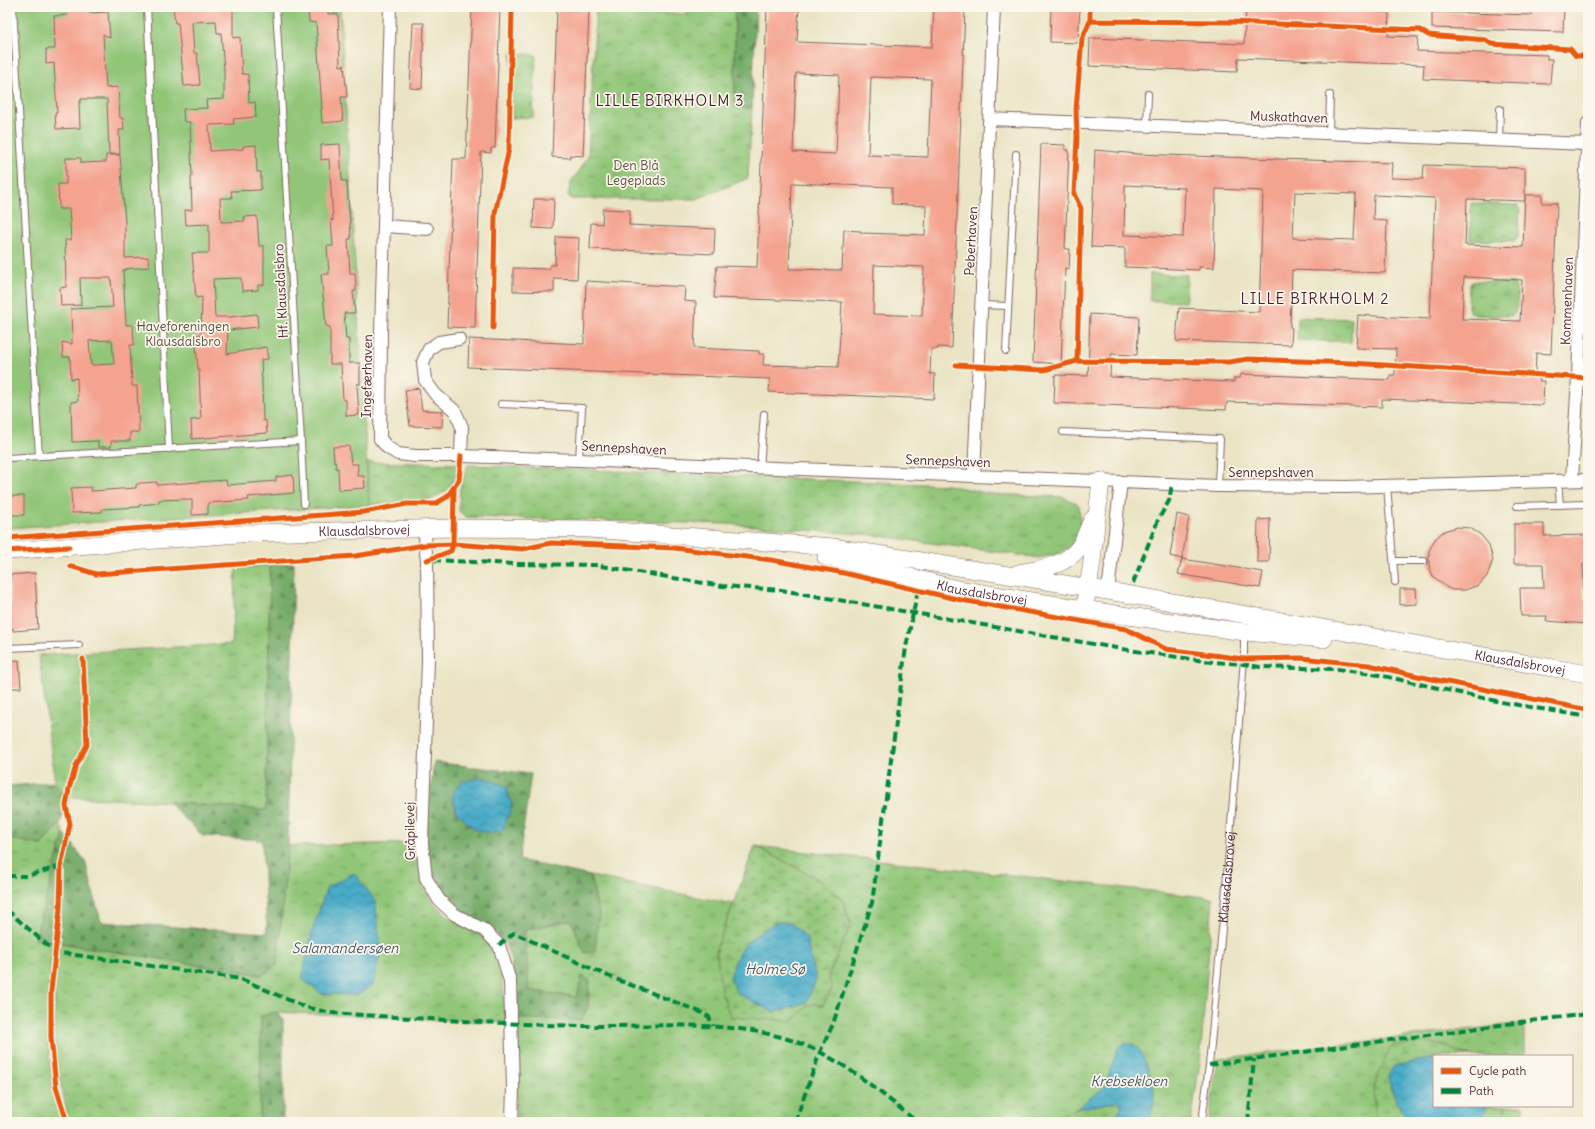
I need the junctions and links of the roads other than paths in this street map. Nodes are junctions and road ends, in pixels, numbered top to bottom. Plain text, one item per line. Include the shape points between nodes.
1 (13, 7) edge
2 (147, 7) edge
3 (276, 7) edge
4 (390, 7) edge
5 (994, 7) edge
6 (1148, 94) dead end
7 (1330, 95) dead end
8 (1500, 109) dead end
9 (990, 119) junction
10 (1588, 123) edge
11 (1147, 126) junction
12 (1329, 133) junction
13 (1498, 140) junction
14 (1587, 144) edge
15 (1016, 154) dead end
16 (385, 226) junction
17 (427, 229) dead end
18 (982, 305) junction
19 (1008, 306) junction
20 (459, 339) dead end
21 (1006, 352) dead end
22 (501, 404) dead end
23 (764, 414) dead end
24 (1063, 432) dead end
25 (301, 441) junction
26 (169, 448) junction
27 (39, 456) junction
28 (461, 456) junction
29 (7, 458) edge
30 (579, 460) junction
31 (760, 468) junction
32 (974, 476) junction
33 (1572, 480) junction
34 (1588, 480) edge
35 (1100, 481) junction
36 (1558, 481) junction
37 (1121, 482) junction
38 (1218, 486) junction
39 (1387, 486) junction
40 (304, 504) dead end
41 (1588, 504) edge
42 (1560, 505) junction
43 (1517, 506) dead end
44 (1098, 508) junction
45 (426, 528) junction
46 (721, 539) junction
47 (7, 551) edge
48 (1394, 561) junction
49 (1424, 561) dead end
50 (1007, 575) junction
51 (1395, 582) dead end
52 (1088, 588) junction
53 (1108, 591) junction
54 (1084, 609) junction
55 (1245, 623) junction
56 (79, 645) dead end
57 (7, 648) edge
58 (1588, 674) edge
59 (512, 1122) edge
60 (1202, 1122) edge

1 - 27 lane
2 - 26 lane
3 - 25 lane, Hf. Klausdalsbro
4 - 16 street, Ingefærhaven
5 - 9 street, Peberhaven
6 - 11 lane
7 - 12 lane
8 - 13 lane
9 - 11 street, Muskathaven
9 - 18 street, Peberhaven
10 - 14 street, Kommenhaven
11 - 12 street, Muskathaven
12 - 13 street, Muskathaven
13 - 14 street, Muskathaven
14 - 33 street, Kommenhaven
15 - 19 lane
16 - 17 street
16 - 28 street, Ingefærhaven via 380,439 398,454
18 - 19 lane
18 - 32 street, Peberhaven
19 - 21 lane
20 - 28 street via 439,342 429,349 423,362 425,380 435,394 455,410 462,427
22 - 30 lane via 582,408
23 - 31 lane
24 - 38 lane via 1220,439
25 - 26 lane
25 - 40 lane, Hf. Klausdalsbro
26 - 27 lane
27 - 29 lane
28 - 30 street, Sennepshaven
30 - 31 street, Sennepshaven
31 - 32 street, Sennepshaven
32 - 35 street, Sennepshaven
33 - 34 street, Sennepshaven
33 - 36 street, Sennepshaven
35 - 37 street, Sennepshaven
35 - 44 street
36 - 39 street, Sennepshaven
36 - 42 lane
37 - 38 street, Sennepshaven
37 - 53 street
38 - 39 street, Sennepshaven
39 - 48 lane
41 - 42 lane
42 - 43 lane
44 - 50 street via 1078,549 1064,562
44 - 52 street
45 - 46 street, Klausdalsbrovej via 589,529
45 - 47 street, Klausdalsbrovej via 253,533
45 - 59 street, Gråpilevej via 428,660 422,843 426,878 439,900 454,914 484,930 499,945 510,981
46 - 50 street, Klausdalsbrovej via 833,547
46 - 54 street, Klausdalsbrovej via 847,561 957,589
48 - 49 lane
48 - 51 lane
50 - 52 street, Klausdalsbrovej
52 - 53 street, Klausdalsbrovej
52 - 54 street
53 - 54 street
53 - 55 street, Klausdalsbrovej
54 - 55 street, Klausdalsbrovej
55 - 58 street, Klausdalsbrovej via 1452,651
55 - 60 lane, Klausdalsbrovej via 1226,879
56 - 57 lane

